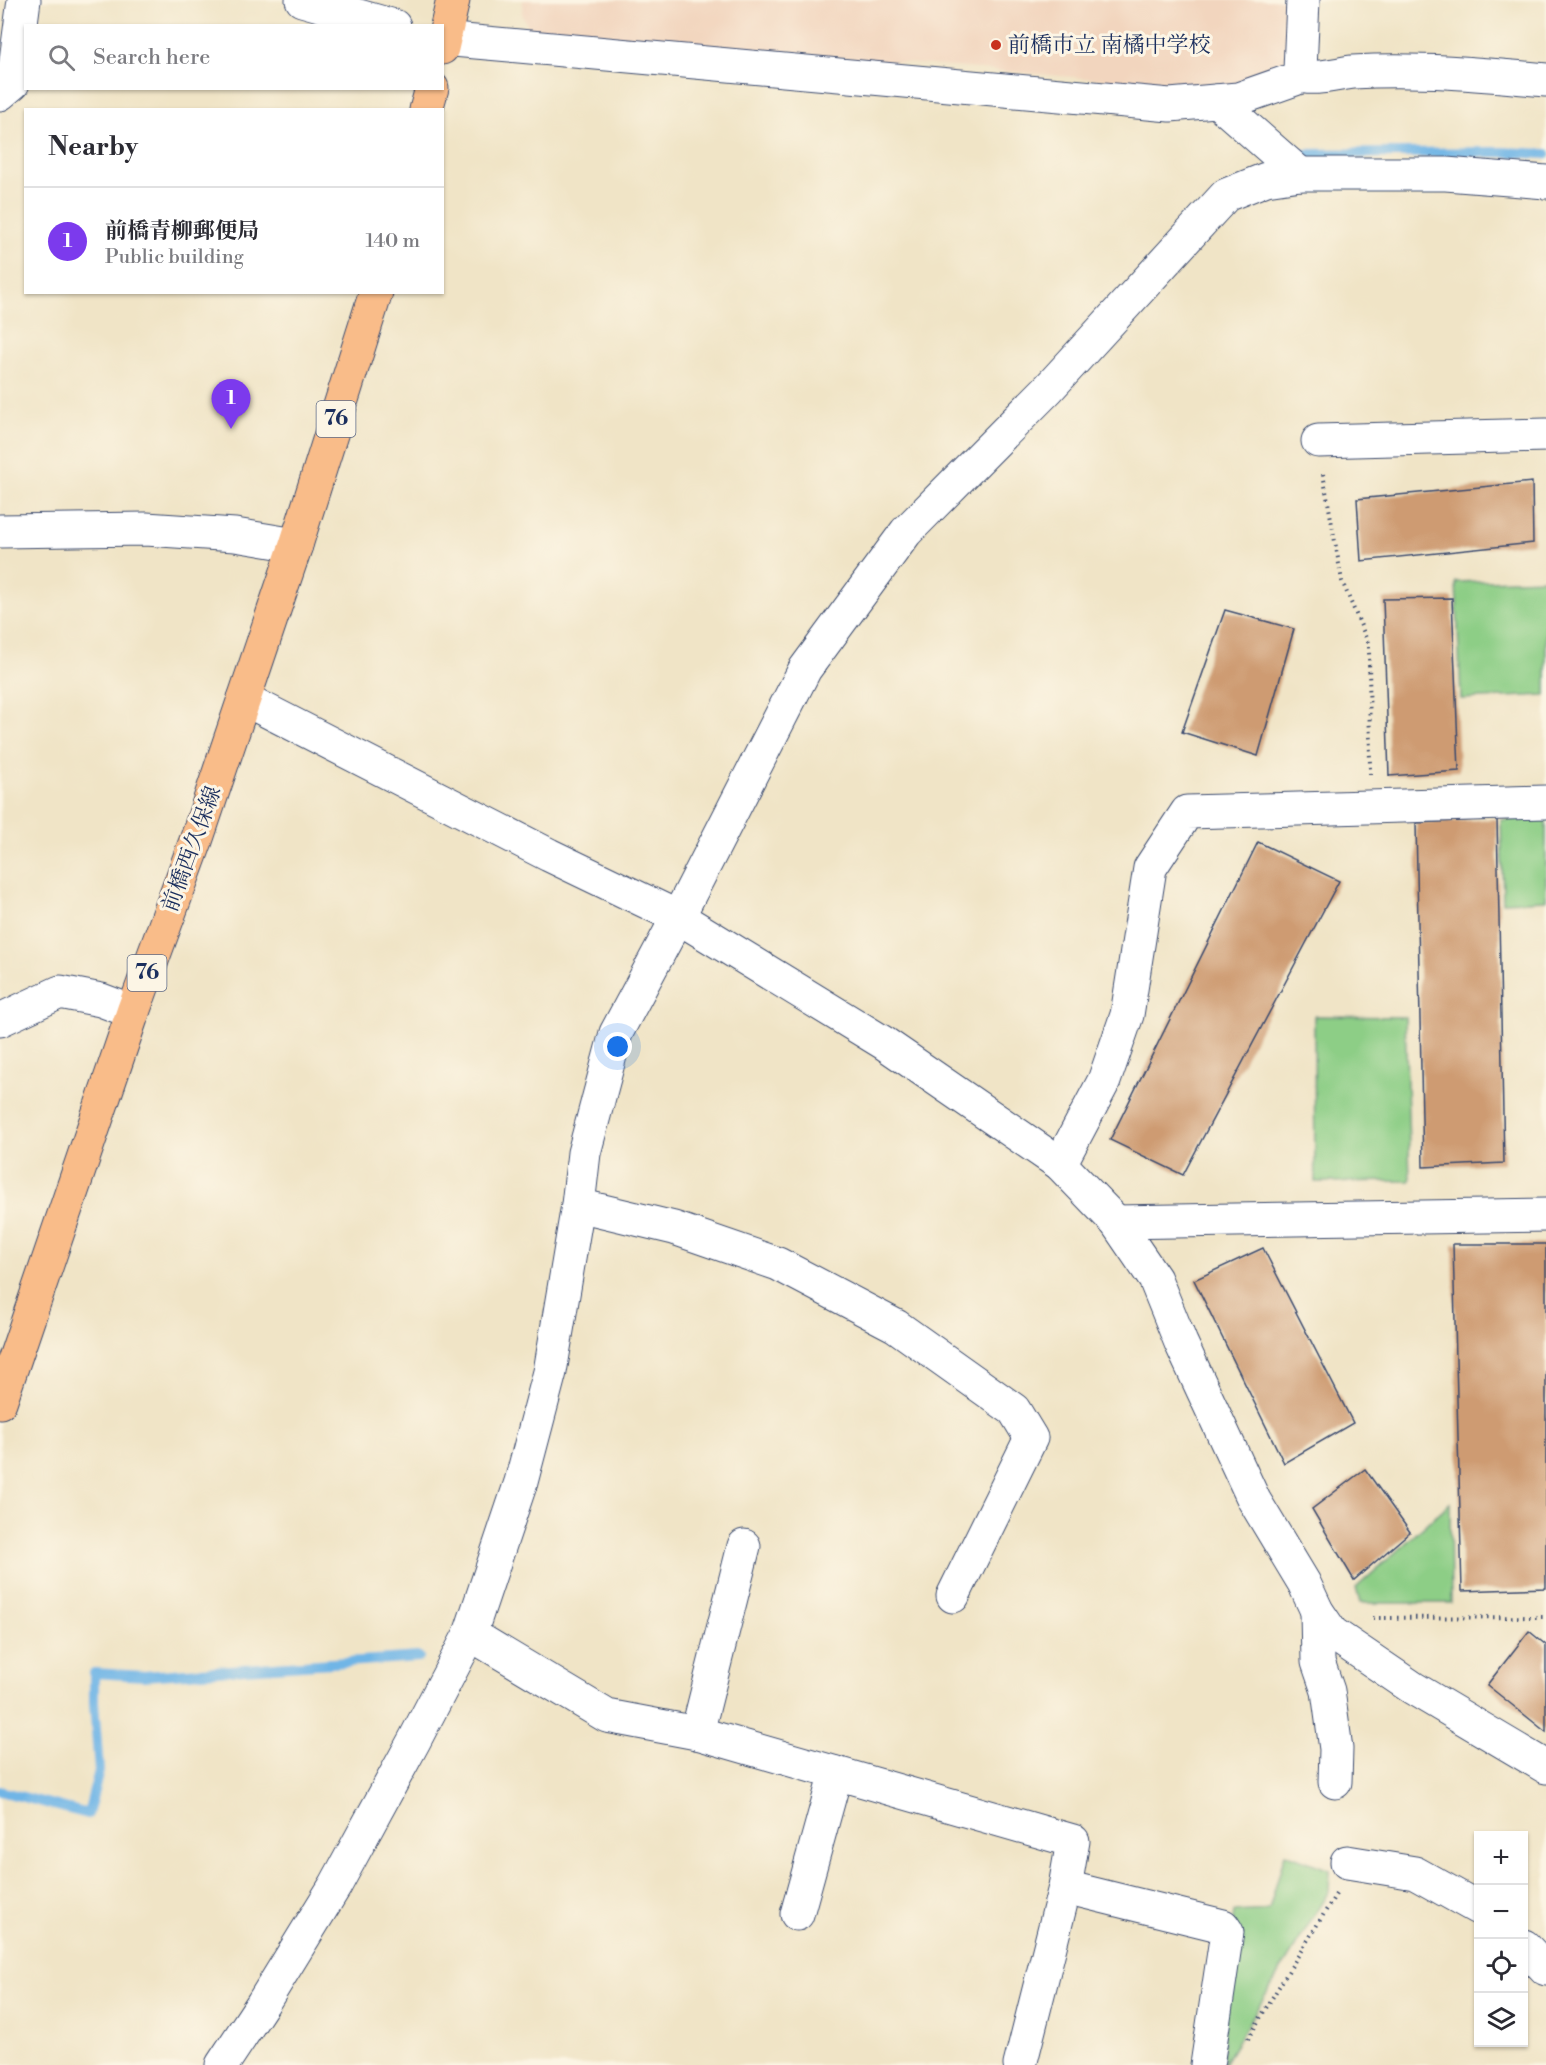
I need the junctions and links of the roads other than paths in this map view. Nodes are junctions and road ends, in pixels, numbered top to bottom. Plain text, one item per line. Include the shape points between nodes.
1 (24, 0) edge
2 (302, 0) edge
3 (453, 0) edge
4 (1303, 0) edge
5 (387, 24) edge
6 (444, 38) edge
7 (444, 42) edge
8 (1299, 75) junction
9 (1546, 80) edge
10 (431, 90) edge
11 (0, 94) edge
12 (1217, 101) junction
13 (427, 108) edge
14 (1300, 174) junction
15 (1546, 182) edge
16 (375, 294) edge
17 (1546, 435) edge
18 (1317, 441) road end
19 (0, 531) edge
20 (296, 545) junction
21 (244, 699) junction
22 (1546, 802) edge
23 (678, 917) junction
24 (133, 1012) junction
25 (0, 1020) edge
26 (1060, 1164) junction
27 (578, 1205) junction
28 (1546, 1215) edge
29 (1116, 1221) junction
30 (0, 1402) edge
31 (744, 1546) dead end
32 (953, 1596) dead end
33 (1317, 1611) junction
34 (470, 1634) junction
35 (697, 1733) junction
36 (1546, 1767) edge
37 (836, 1773) junction
38 (1335, 1782) dead end
39 (1347, 1862) road end
40 (1065, 1887) junction
41 (1474, 1905) edge
42 (797, 1914) dead end
43 (1528, 1950) edge
44 (1546, 1969) edge
45 (222, 2065) edge
46 (1020, 2065) edge
47 (1207, 2065) edge

1 - 11 street via 13,83
2 - 5 street
3 - 6 main road
4 - 8 street
7 - 12 street via 1170,105
8 - 9 street via 1312,78 1388,70
8 - 12 street via 1238,99
10 - 13 main road
12 - 14 street
14 - 15 street via 1446,174
14 - 23 street via 1266,179 1226,195 1048,388 906,532 805,669
16 - 20 main road, 前橋西久保線 / 76
17 - 18 street
19 - 20 street via 146,529 236,535
20 - 21 main road, 前橋西久保線 / 76
21 - 23 street
21 - 24 main road, 前橋西久保線 / 76
22 - 26 street via 1186,812 1150,868 1127,1015 1104,1081
23 - 26 street via 884,1043
23 - 27 street via 616,1033 584,1153
24 - 25 street via 101,1000 60,992
24 - 30 main road, 前橋西久保線 / 76
26 - 29 street
27 - 32 street via 674,1228 778,1264 896,1326 1014,1410 1031,1438
27 - 34 street via 550,1372 521,1482
28 - 29 street
29 - 33 street via 1155,1279 1250,1490
31 - 35 street
33 - 36 street via 1332,1633 1413,1688
33 - 38 street via 1318,1662 1328,1691 1336,1749
34 - 35 street via 608,1716
34 - 45 street via 335,1886
35 - 37 street
37 - 40 street via 1073,1841
37 - 42 street
39 - 41 street via 1415,1873
40 - 46 street
40 - 47 street via 1223,1926 1227,1932
43 - 44 street

